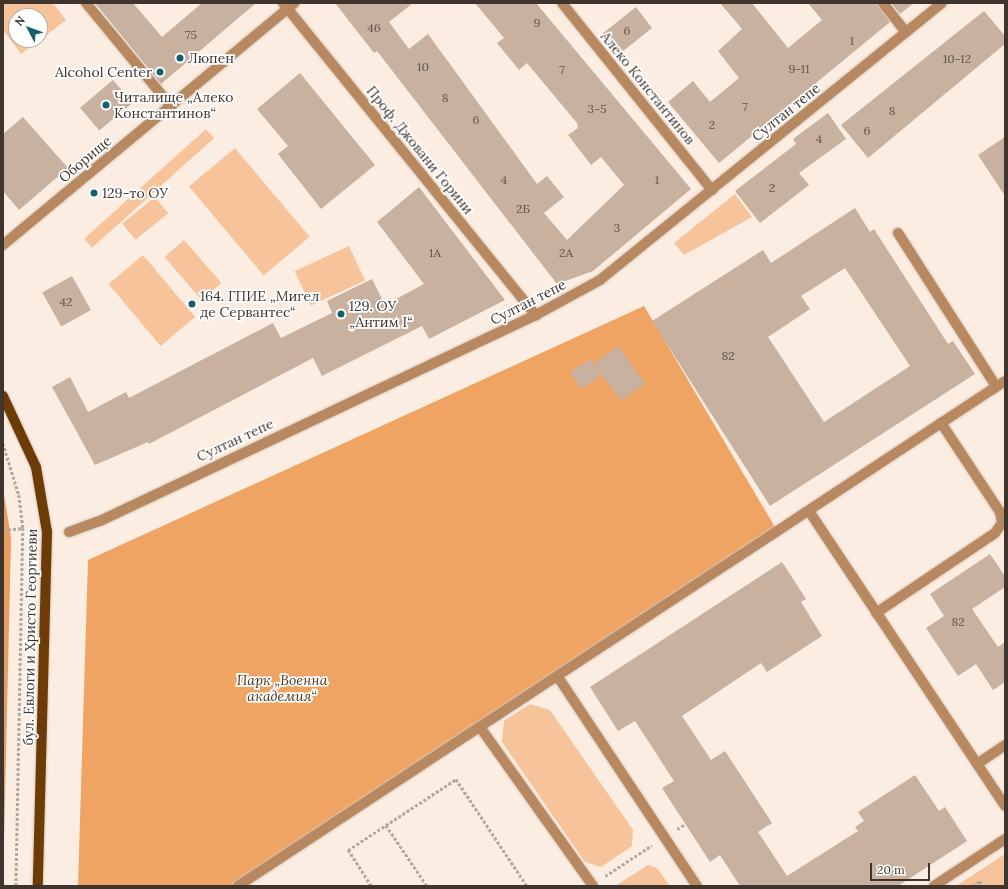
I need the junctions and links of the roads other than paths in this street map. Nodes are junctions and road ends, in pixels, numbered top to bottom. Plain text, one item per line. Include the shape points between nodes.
1 (86, 3) edge
2 (562, 3) edge
3 (883, 3) edge
4 (942, 3) edge
5 (289, 5) edge
6 (906, 32) junction
7 (171, 106) junction
8 (712, 190) junction
9 (898, 233) dead end
10 (3, 245) edge
11 (536, 315) junction
12 (1001, 383) edge
13 (3, 396) edge
14 (941, 424) junction
15 (809, 511) junction
16 (69, 532) dead end
17 (876, 613) junction
18 (558, 677) junction
19 (480, 727) junction
20 (1005, 745) edge
21 (977, 764) junction
22 (1005, 806) edge
23 (1005, 839) edge
24 (592, 885) edge
25 (38, 886) edge
26 (238, 886) edge
27 (697, 886) edge
28 (934, 886) edge

1 - 7 street
2 - 8 street, Алеко Константинов
3 - 6 street
4 - 6 street, Султан тепе
5 - 7 street, Оборище
5 - 11 street, Проф. Джовани Горини
6 - 8 street, Султан тепе
7 - 10 street, Оборище
8 - 11 street, Султан тепе via 600,280
9 - 12 street
11 - 16 street, Султан тепе via 100,521
12 - 14 street
13 - 25 main road, бул. Евлоги и Христо Георгиеви via 36,467 47,532
14 - 15 street
14 - 17 street via 1000,512 1002,524 995,533
15 - 17 street
15 - 18 street
17 - 21 street
18 - 19 street
18 - 27 street
19 - 24 street
19 - 26 street
20 - 21 street
21 - 22 street
23 - 28 street

